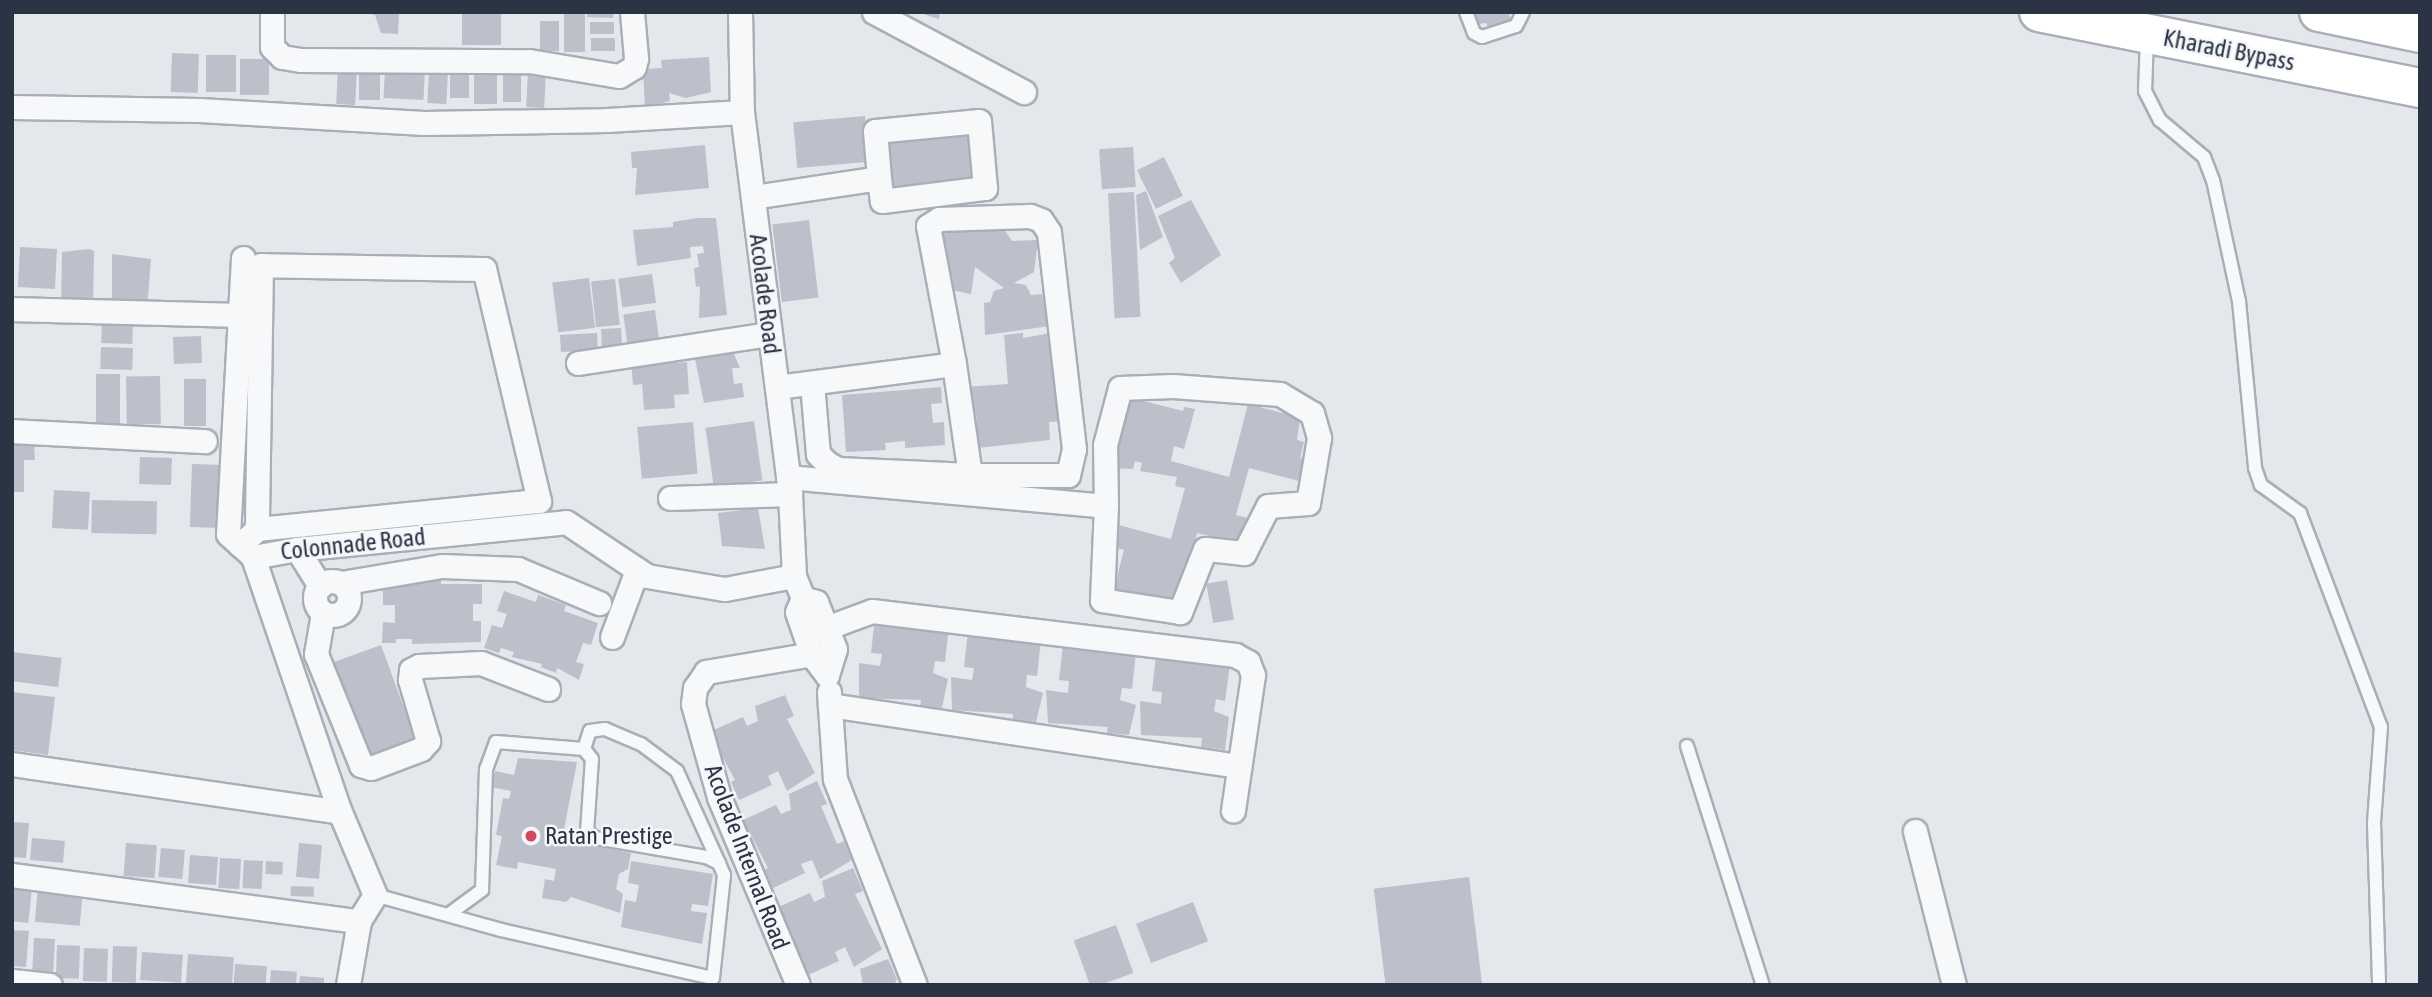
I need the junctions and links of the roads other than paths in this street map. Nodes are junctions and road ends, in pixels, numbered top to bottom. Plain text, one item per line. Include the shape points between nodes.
1 (272, 12) edge
2 (632, 12) edge
3 (740, 12) edge
4 (874, 12) edge
5 (1466, 12) edge
6 (1523, 12) edge
7 (2039, 12) edge
8 (2319, 12) edge
9 (2369, 17) edge
10 (2420, 33) edge
11 (2147, 34) junction
12 (2420, 88) edge
13 (1024, 92) dead end
14 (12, 107) edge
15 (742, 113) junction
16 (879, 178) junction
17 (752, 197) junction
18 (243, 258) dead end
19 (12, 309) edge
20 (239, 315) junction
21 (770, 334) junction
22 (578, 363) dead end
23 (954, 364) junction
24 (812, 383) junction
25 (777, 387) junction
26 (12, 431) edge
27 (205, 440) dead end
28 (970, 475) junction
29 (789, 486) junction
30 (670, 498) dead end
31 (1106, 506) junction
32 (257, 529) junction
33 (297, 549) junction
34 (246, 551) junction
35 (637, 570) junction
36 (794, 576) junction
37 (330, 585) junction
38 (803, 598) junction
39 (599, 603) dead end
40 (827, 628) junction
41 (612, 637) dead end
42 (835, 649) junction
43 (812, 655) junction
44 (827, 675) junction
45 (548, 689) dead end
46 (830, 705) junction
47 (1687, 746) dead end
48 (584, 749) junction
49 (12, 764) edge
50 (1239, 766) junction
51 (1233, 811) dead end
52 (340, 812) junction
53 (1915, 831) dead end
54 (719, 863) junction
55 (12, 875) edge
56 (375, 895) junction
57 (448, 915) junction
58 (359, 921) junction
59 (12, 981) edge
60 (50, 985) edge
61 (348, 985) edge
62 (798, 985) edge
63 (915, 985) edge
64 (1763, 985) edge
65 (1954, 985) edge
66 (2379, 985) edge

1 - 2 street via 272,47 282,57 529,61 619,76 634,67 636,58
3 - 15 street, Acolade Road
4 - 13 street
5 - 6 lane via 1474,33 1482,37 1516,26
7 - 11 highway, Kharadi Bypass
8 - 9 highway
9 - 10 highway
11 - 12 highway, Kharadi Bypass
11 - 66 lane via 2145,91 2160,120 2204,157 2213,180 2239,301 2255,468 2261,485 2300,513 2381,727 2374,823
14 - 15 street via 199,110 424,123
15 - 17 street, Acolade Road
16 - 16 street via 882,201 985,188 979,121 875,131
16 - 17 street
17 - 21 street, Acolade Road
18 - 20 street
19 - 20 street
20 - 34 street via 228,534
21 - 22 street
21 - 25 street, Acolade Road
23 - 24 street
23 - 28 street
23 - 28 street via 928,226 939,219 1030,216 1041,220 1050,245 1072,464 1068,475 1056,477
24 - 25 street
24 - 28 street via 818,454 827,463 838,469
25 - 29 street, Acolade Road
26 - 27 street
29 - 30 street
29 - 31 street
29 - 36 street, Acolade Road
31 - 31 street via 1105,445 1119,388 1173,386 1280,394 1312,413 1319,438 1308,503 1268,506 1244,553 1205,549 1180,611 1102,600
32 - 32 street via 539,501 484,269 261,265
32 - 34 street
33 - 34 street, Colonnade Road
33 - 35 street, Colonnade Road via 566,522
33 - 37 street
34 - 52 street, Colonnade Road
35 - 36 street, Colonnade Road via 646,576 725,589
35 - 41 street
36 - 38 street
37 - 39 street via 442,566 518,569
37 - 45 street via 348,592 346,608 337,615 324,613 316,654 360,765 371,768 409,754 428,741 410,680 411,670 419,666 481,663
38 - 40 street via 816,602
38 - 43 street via 797,612
40 - 42 street
40 - 50 street via 872,611 1235,655 1248,662 1252,675
42 - 43 street, Acolade Internal Road
42 - 44 street
43 - 44 street
43 - 62 street, Acolade Internal Road via 706,672 695,688 693,704 719,797
44 - 46 street
46 - 50 street
46 - 63 street via 835,779
47 - 64 lane
48 - 54 lane via 590,731 605,729 641,744 677,771
48 - 54 lane via 592,759 587,832 596,838
48 - 57 lane via 496,742 486,769 482,890
49 - 52 street
50 - 51 street
52 - 56 street, Colonnade Road
53 - 65 street
54 - 57 lane via 724,874 713,978
55 - 58 street
56 - 57 lane
56 - 58 street
58 - 61 street
59 - 60 street

